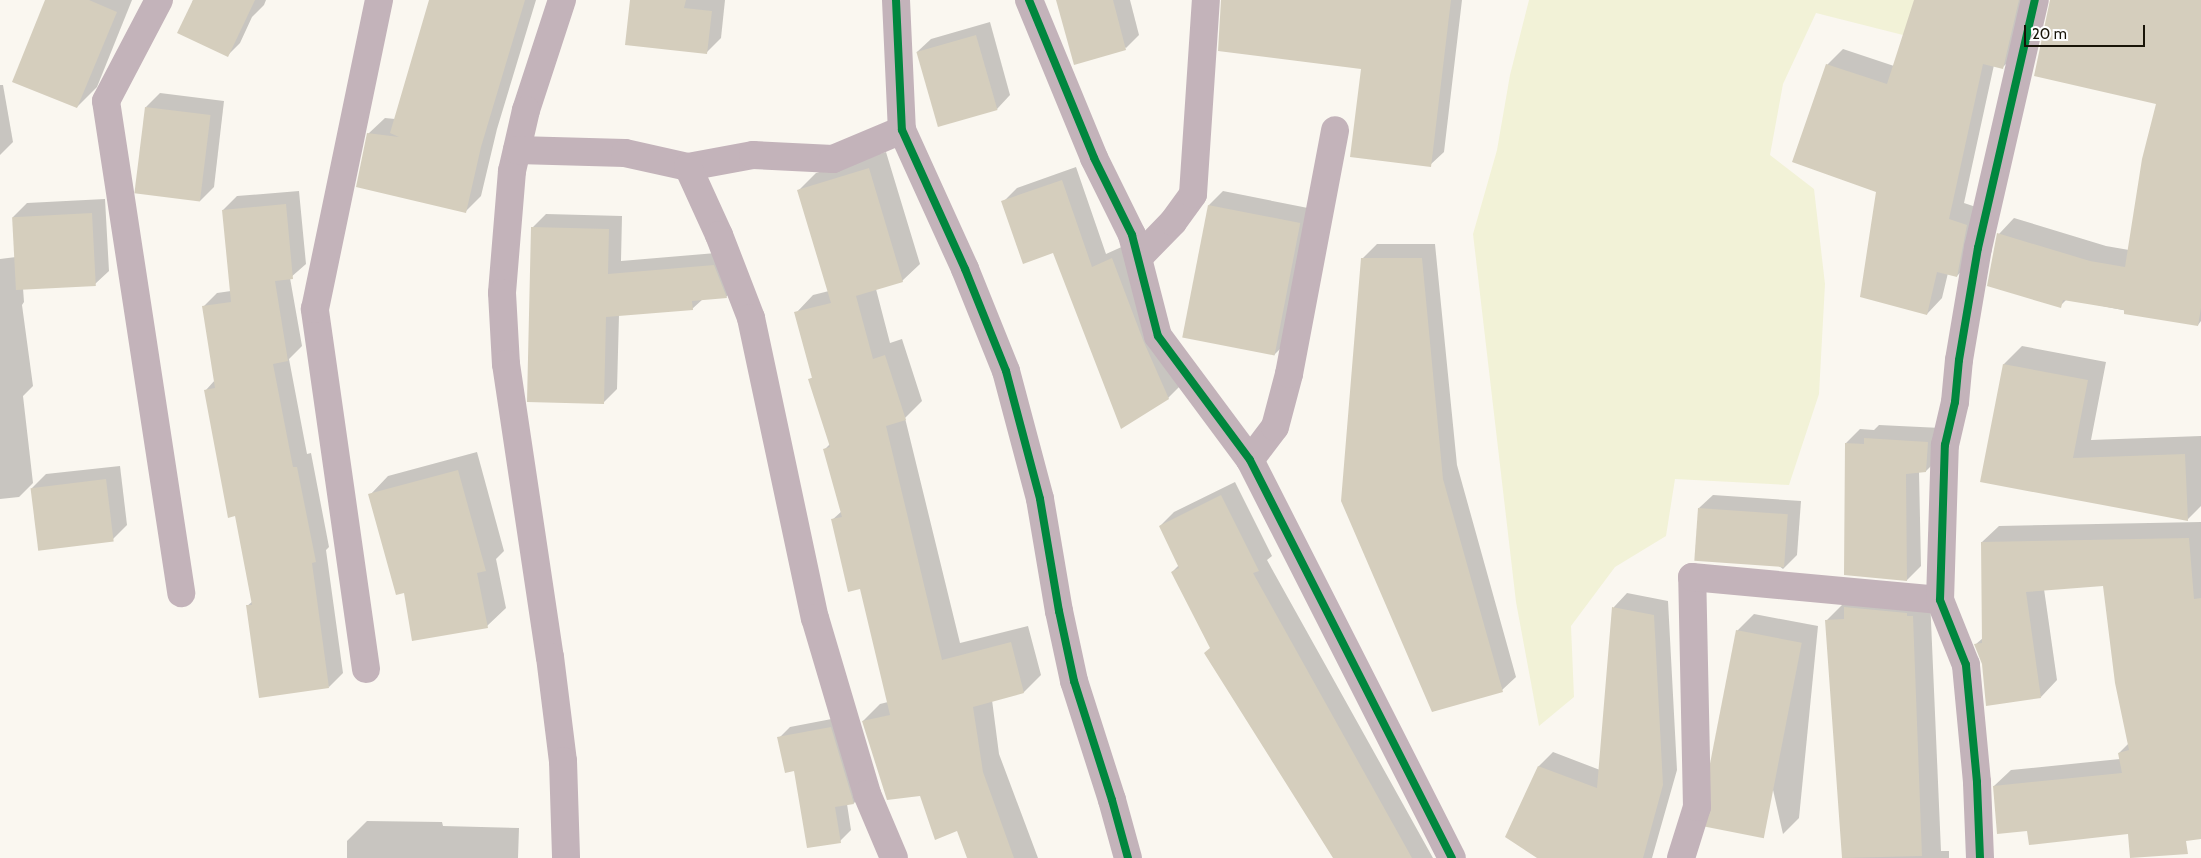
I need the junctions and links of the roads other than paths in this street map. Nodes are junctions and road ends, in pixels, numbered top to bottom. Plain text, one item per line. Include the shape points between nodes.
1 (159, 0) edge
2 (379, 0) edge
3 (562, 0) edge
4 (896, 0) edge
5 (1029, 0) edge
6 (1206, 0) edge
7 (2035, 0) edge
8 (902, 130) junction
9 (1335, 130) dead end
10 (517, 150) junction
11 (688, 167) junction
12 (1139, 257) junction
13 (1250, 460) junction
14 (182, 593) dead end
15 (1940, 600) junction
16 (366, 669) dead end
17 (566, 858) edge
18 (894, 858) edge
19 (1128, 858) edge
20 (1452, 858) edge
21 (1681, 858) edge
22 (1980, 858) edge

1 - 14 street via 106,101
2 - 16 street via 315,309
3 - 10 street via 526,110
4 - 8 street
5 - 12 street
6 - 12 street via 1192,194 1173,222
7 - 15 street via 1978,248 1955,402 1945,445
8 - 11 street via 833,159 753,154
8 - 19 street via 966,269 1006,371 1040,499 1074,681
9 - 13 street via 1280,409 1275,427
10 - 11 street via 626,153
10 - 17 street via 503,255 506,364 554,685 563,761
11 - 18 street via 751,318 816,618 867,794
12 - 13 street via 1158,336
13 - 20 street
15 - 21 street via 1692,577 1697,807
15 - 22 street via 1966,665 1977,782

